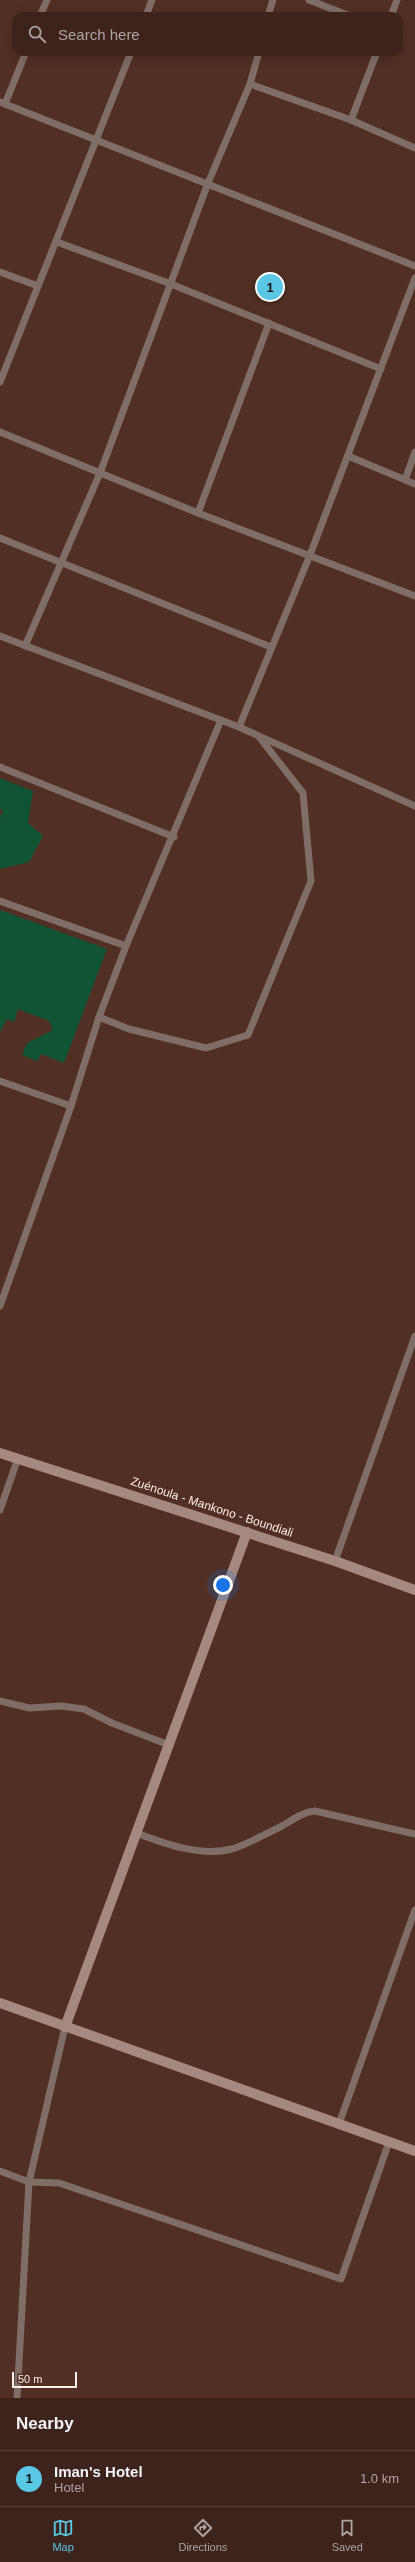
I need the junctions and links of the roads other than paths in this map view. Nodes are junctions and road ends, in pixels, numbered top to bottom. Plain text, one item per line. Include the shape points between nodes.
1 (45, 0) edge
2 (152, 0) edge
3 (273, 0) edge
4 (309, 0) edge
5 (397, 0) edge
6 (41, 12) edge
7 (148, 12) edge
8 (269, 12) edge
9 (340, 12) edge
10 (392, 12) edge
11 (24, 56) edge
12 (130, 56) edge
13 (258, 56) edge
14 (375, 56) edge
15 (250, 84) junction
16 (2, 103) edge
17 (351, 120) junction
18 (96, 139) junction
19 (415, 148) edge
20 (208, 183) junction
21 (57, 242) junction
22 (415, 266) edge
23 (0, 272) edge
24 (415, 278) edge
25 (171, 284) junction
26 (38, 286) junction
27 (269, 323) junction
28 (381, 369) junction
29 (0, 382) edge
30 (0, 432) edge
31 (415, 452) edge
32 (348, 456) junction
33 (100, 473) junction
34 (405, 480) junction
35 (415, 484) edge
36 (198, 513) junction
37 (0, 538) edge
38 (310, 555) junction
39 (62, 562) junction
40 (415, 596) edge
41 (0, 636) edge
42 (25, 646) junction
43 (272, 647) junction
44 (221, 720) junction
45 (239, 727) junction
46 (260, 738) junction
47 (0, 767) edge
48 (415, 806) edge
49 (174, 837) junction
50 (0, 901) edge
51 (126, 946) junction
52 (99, 1017) junction
53 (0, 1082) edge
54 (70, 1106) junction
55 (0, 1306) edge
56 (415, 1336) edge
57 (0, 1453) edge
58 (18, 1458) junction
59 (0, 1510) edge
60 (246, 1532) junction
61 (335, 1561) junction
62 (415, 1590) edge
63 (0, 1701) edge
64 (169, 1745) junction
65 (136, 1833) junction
66 (415, 1834) edge
67 (415, 1910) edge
68 (0, 2003) edge
69 (65, 2027) junction
70 (339, 2124) junction
71 (389, 2142) junction
72 (415, 2151) edge
73 (0, 2171) edge
74 (29, 2182) junction
75 (17, 2398) edge

1 - 6 street
2 - 7 street
3 - 8 street
4 - 9 street
5 - 10 street
11 - 16 street
12 - 18 street
13 - 15 street
14 - 17 street
15 - 17 street
15 - 20 street
16 - 18 street
17 - 19 street
18 - 20 street
18 - 21 street
20 - 22 street
20 - 25 street
21 - 25 street
21 - 26 street
23 - 26 street
24 - 28 street
25 - 27 street
25 - 33 street
26 - 29 street
27 - 28 street
27 - 36 street
28 - 32 street
30 - 33 street
31 - 34 street
32 - 34 street
32 - 38 street
33 - 36 street
33 - 39 street
34 - 35 street
36 - 38 street
37 - 39 street
38 - 40 street
38 - 43 street
39 - 42 street
39 - 43 street
41 - 42 street
42 - 44 street
43 - 45 street
44 - 45 street
44 - 49 street
45 - 46 street
46 - 48 street
46 - 52 street via 304,794 310,881 248,1035 206,1048 129,1029
47 - 49 street
49 - 51 street
50 - 51 street
51 - 52 street
52 - 54 street
53 - 54 street
54 - 55 street
56 - 61 street
57 - 58 street, Zuénoula - Mankono - Boundiali
58 - 59 street
58 - 60 street, Zuénoula - Mankono - Boundiali
60 - 61 street, Zuénoula - Mankono - Boundiali
60 - 64 street
61 - 62 street, Zuénoula - Mankono - Boundiali
63 - 64 street via 29,1708 61,1706 84,1709
64 - 65 street
65 - 66 street via 172,1846 206,1851 232,1849 292,1821 304,1812 315,1811
65 - 69 street
67 - 70 street
68 - 69 street
69 - 70 street
69 - 74 street
70 - 71 street
71 - 72 street
71 - 74 street via 341,2279 59,2183
73 - 74 street
74 - 75 street

